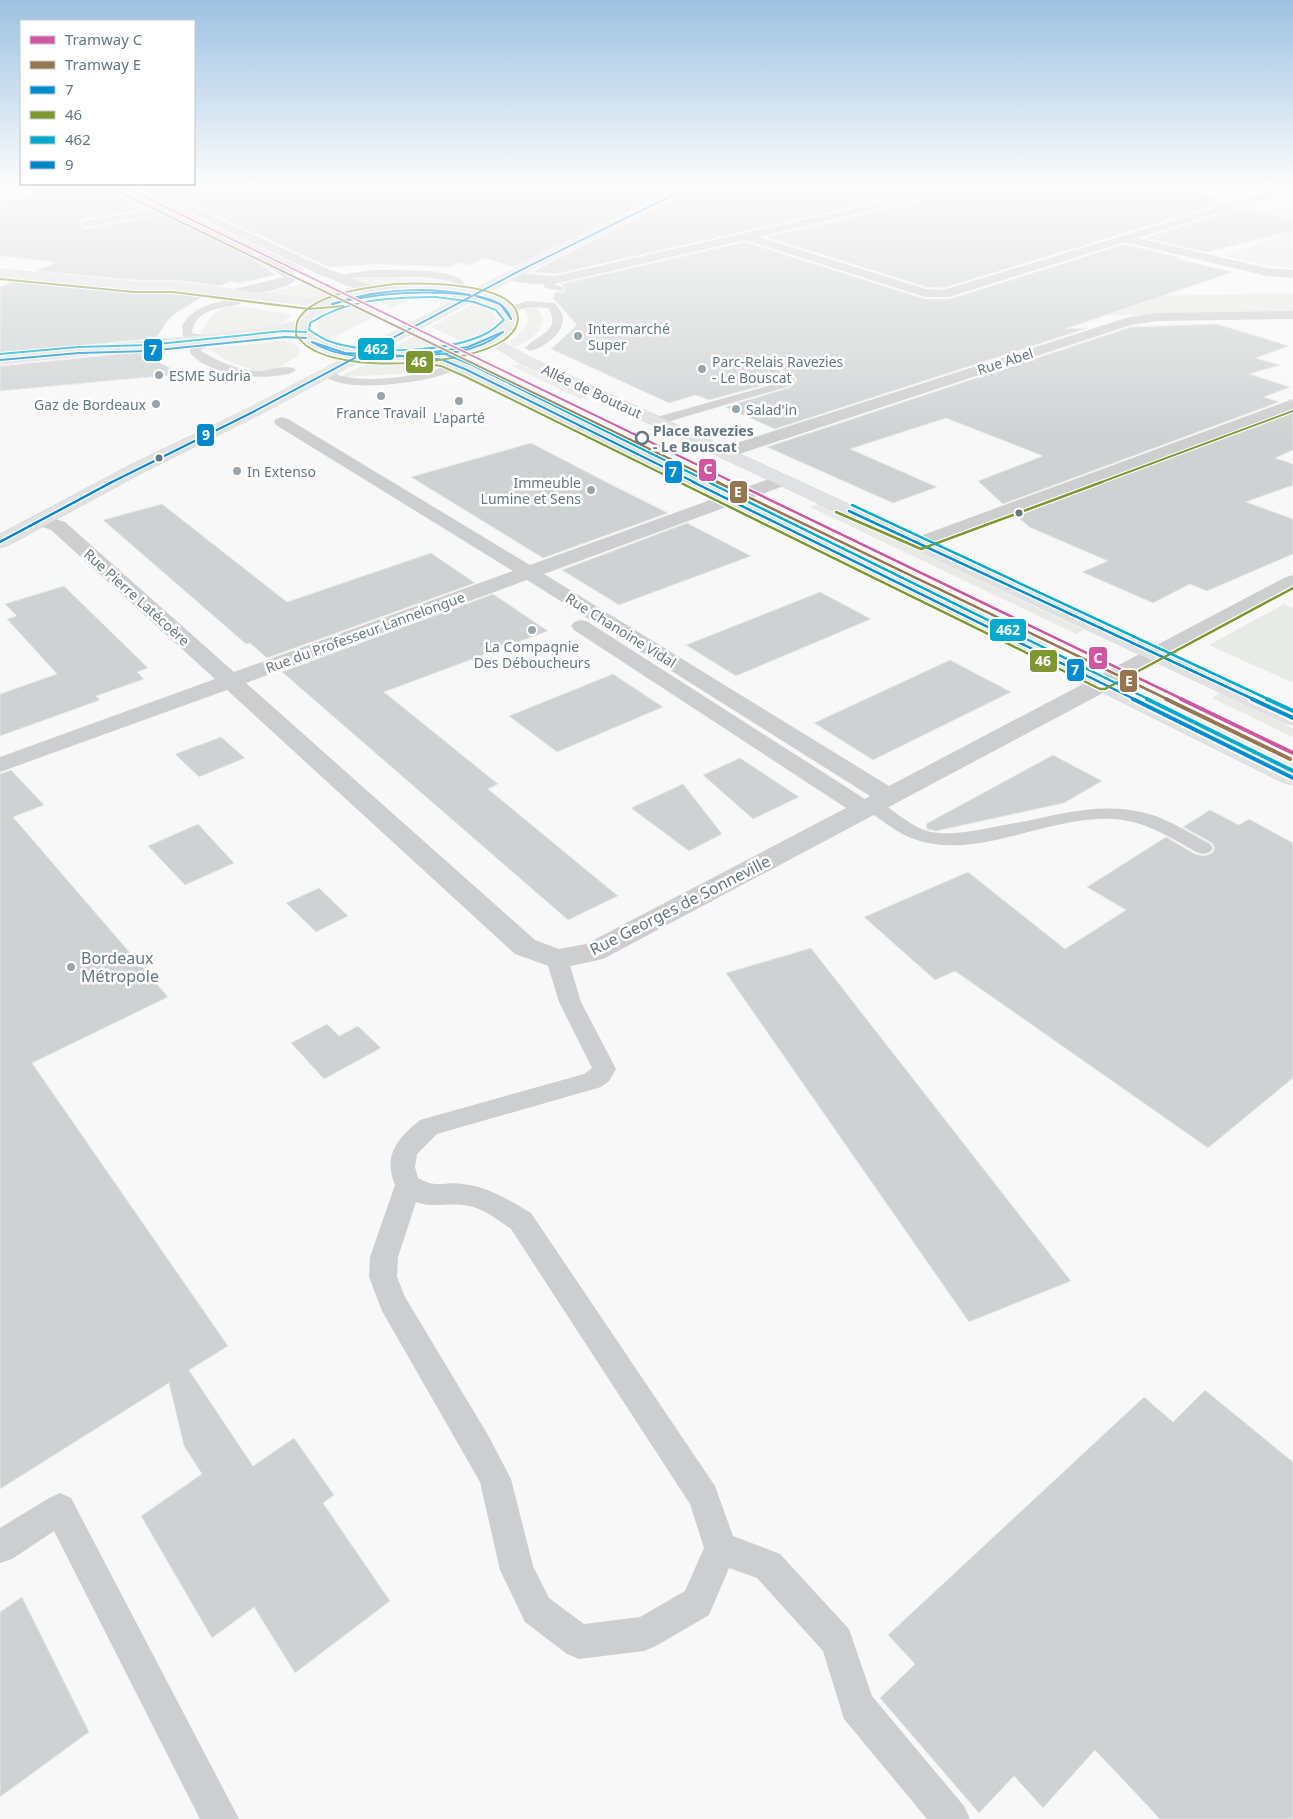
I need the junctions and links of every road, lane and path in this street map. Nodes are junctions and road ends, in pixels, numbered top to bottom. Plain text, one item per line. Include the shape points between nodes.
1 (286, 271) edge
2 (325, 271) edge
3 (519, 271) edge
4 (592, 271) edge
5 (857, 271) edge
6 (1019, 271) edge
7 (1262, 271) edge
8 (0, 273) edge
9 (1293, 274) edge
10 (509, 276) junction
11 (473, 277) dead end
12 (348, 280) junction
13 (548, 281) junction
14 (460, 283) junction
15 (560, 289) dead end
16 (399, 291) junction
17 (445, 291) junction
18 (473, 295) junction
19 (236, 298) junction
20 (342, 300) junction
21 (508, 310) junction
22 (405, 311) dead end
23 (1293, 315) edge
24 (303, 321) junction
25 (364, 333) dead end
26 (498, 336) junction
27 (306, 338) junction
28 (206, 342) junction
29 (530, 348) dead end
30 (330, 350) junction
31 (358, 355) junction
32 (419, 356) junction
33 (0, 360) edge
34 (454, 363) junction
35 (290, 370) junction
36 (330, 370) junction
37 (774, 372) dead end
38 (753, 378) dead end
39 (250, 392) dead end
40 (754, 393) junction
41 (1293, 404) edge
42 (657, 421) junction
43 (282, 422) dead end
44 (186, 428) dead end
45 (724, 453) junction
46 (352, 466) junction
47 (784, 480) junction
48 (730, 500) junction
49 (41, 520) junction
50 (0, 528) edge
51 (0, 542) edge
52 (919, 543) junction
53 (529, 572) junction
54 (508, 580) junction
55 (1293, 580) edge
56 (1158, 655) junction
57 (230, 680) junction
58 (1102, 683) junction
59 (1293, 718) edge
60 (0, 765) edge
61 (1293, 778) edge
62 (875, 803) junction
63 (1203, 848) dead end
64 (557, 959) junction
65 (408, 1185) junction
66 (0, 1547) edge
67 (721, 1548) junction
68 (220, 1819) edge
69 (951, 1819) edge

1 - 19 street via 292,276 289,281
2 - 12 street
3 - 10 main road
4 - 13 street
5 - 6 street via 931,294 944,294
7 - 9 street
8 - 19 main road
10 - 13 street
10 - 18 main road
11 - 14 main road
12 - 14 lane via 349,276 359,273 385,273 447,277
12 - 16 street via 365,288
13 - 15 lane via 548,286
14 - 17 main road
16 - 17 main road
16 - 20 main road
17 - 18 main road
17 - 22 main road
18 - 21 main road via 494,301
18 - 31 main road
19 - 20 main road via 310,303
19 - 24 main road via 297,312
19 - 28 lane via 213,305 191,320 186,329 187,335
20 - 24 main road via 326,305
21 - 26 main road via 512,320
21 - 29 lane via 536,304 554,308 558,321 551,335
23 - 45 street, Rue Abel via 1156,317 1129,321
24 - 27 main road via 301,331
24 - 28 main road via 263,333
25 - 30 main road
26 - 32 main road via 467,348
26 - 42 main road, Allée de Boutaut via 498,345 518,357
27 - 28 main road
27 - 30 main road
28 - 33 main road via 148,350
28 - 35 lane via 196,348 196,353 228,370 248,376
30 - 31 main road
30 - 35 main road
31 - 32 main road
31 - 36 main road
32 - 34 main road
34 - 36 lane via 439,372 368,381 337,380 331,376
34 - 48 main road
35 - 39 main road
36 - 49 main road
37 - 40 lane via 788,378 786,384
38 - 40 lane via 767,386
40 - 42 lane
41 - 52 street
42 - 45 main road, Allée de Boutaut
43 - 46 street, Rue Chanoine Vidal
44 - 50 main road
45 - 47 main road, Allée de Boutaut
46 - 53 street, Rue Chanoine Vidal
46 - 54 street, Rue Chanoine Vidal via 367,490
47 - 48 street, Rue du Professeur Lannelongue
47 - 52 main road, Allée de Boutaut
48 - 53 street, Rue du Professeur Lannelongue
48 - 58 main road
49 - 51 main road
49 - 57 street, Rue Pierre Latécoère via 58,526
52 - 56 main road, Allée de Boutaut
53 - 54 street, Rue du Professeur Lannelongue
53 - 62 street, Rue Chanoine Vidal
54 - 57 street, Rue du Professeur Lannelongue
54 - 62 street, Rue Chanoine Vidal
55 - 56 street, Rue Georges de Sonneville
56 - 58 street, Rue Georges de Sonneville
56 - 59 main road, Allée de Boutaut
57 - 60 street, Rue du Professeur Lannelongue
57 - 64 street via 525,947
58 - 61 main road
58 - 62 street, Rue Georges de Sonneville
62 - 63 lane via 921,836 934,839 997,833 1106,813 1154,823
62 - 64 street, Rue Georges de Sonneville via 593,952
64 - 65 lane via 570,1002 604,1069 592,1081 429,1127 402,1155 402,1173
65 - 67 lane via 425,1195 463,1194 488,1200 521,1221 704,1497
65 - 67 lane via 384,1257 383,1277 392,1302 495,1480 517,1570 537,1610 579,1642 644,1634 697,1603
66 - 68 lane via 60,1509
67 - 69 lane via 768,1566 837,1641 857,1706

